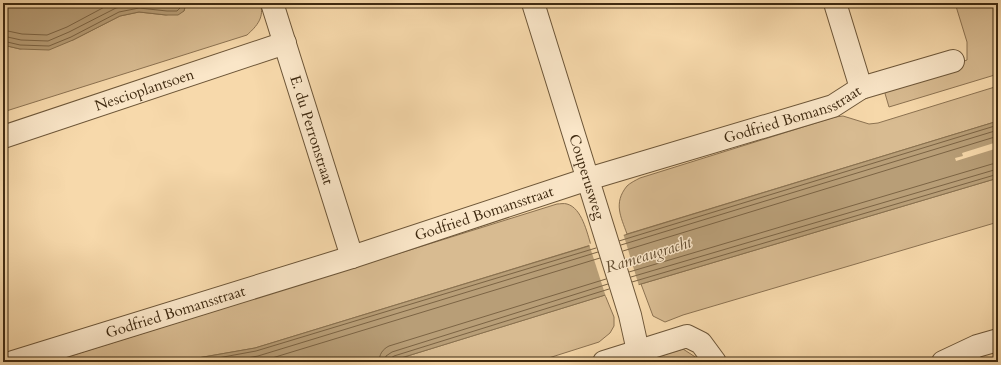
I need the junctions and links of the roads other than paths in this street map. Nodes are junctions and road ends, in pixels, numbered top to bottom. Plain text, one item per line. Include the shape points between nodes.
1 (272, 3) edge
2 (533, 3) edge
3 (835, 3) edge
4 (285, 43) junction
5 (953, 61) dead end
6 (861, 88) junction
7 (3, 137) edge
8 (588, 179) junction
9 (352, 257) junction
10 (998, 340) edge
11 (638, 351) junction
12 (13, 362) edge
13 (604, 362) edge
14 (715, 362) edge
15 (943, 362) edge

1 - 4 street, E. du Perronstraat
2 - 8 street, Couperusweg
3 - 6 street
4 - 7 street, Nescioplantsoen
4 - 9 street, E. du Perronstraat
5 - 6 street, Godfried Bomansstraat
6 - 8 street, Godfried Bomansstraat via 833,106
8 - 9 street, Godfried Bomansstraat
8 - 11 street, Couperusweg via 630,314
9 - 12 street, Godfried Bomansstraat
10 - 15 street
11 - 13 street
11 - 14 street via 687,336 701,343

